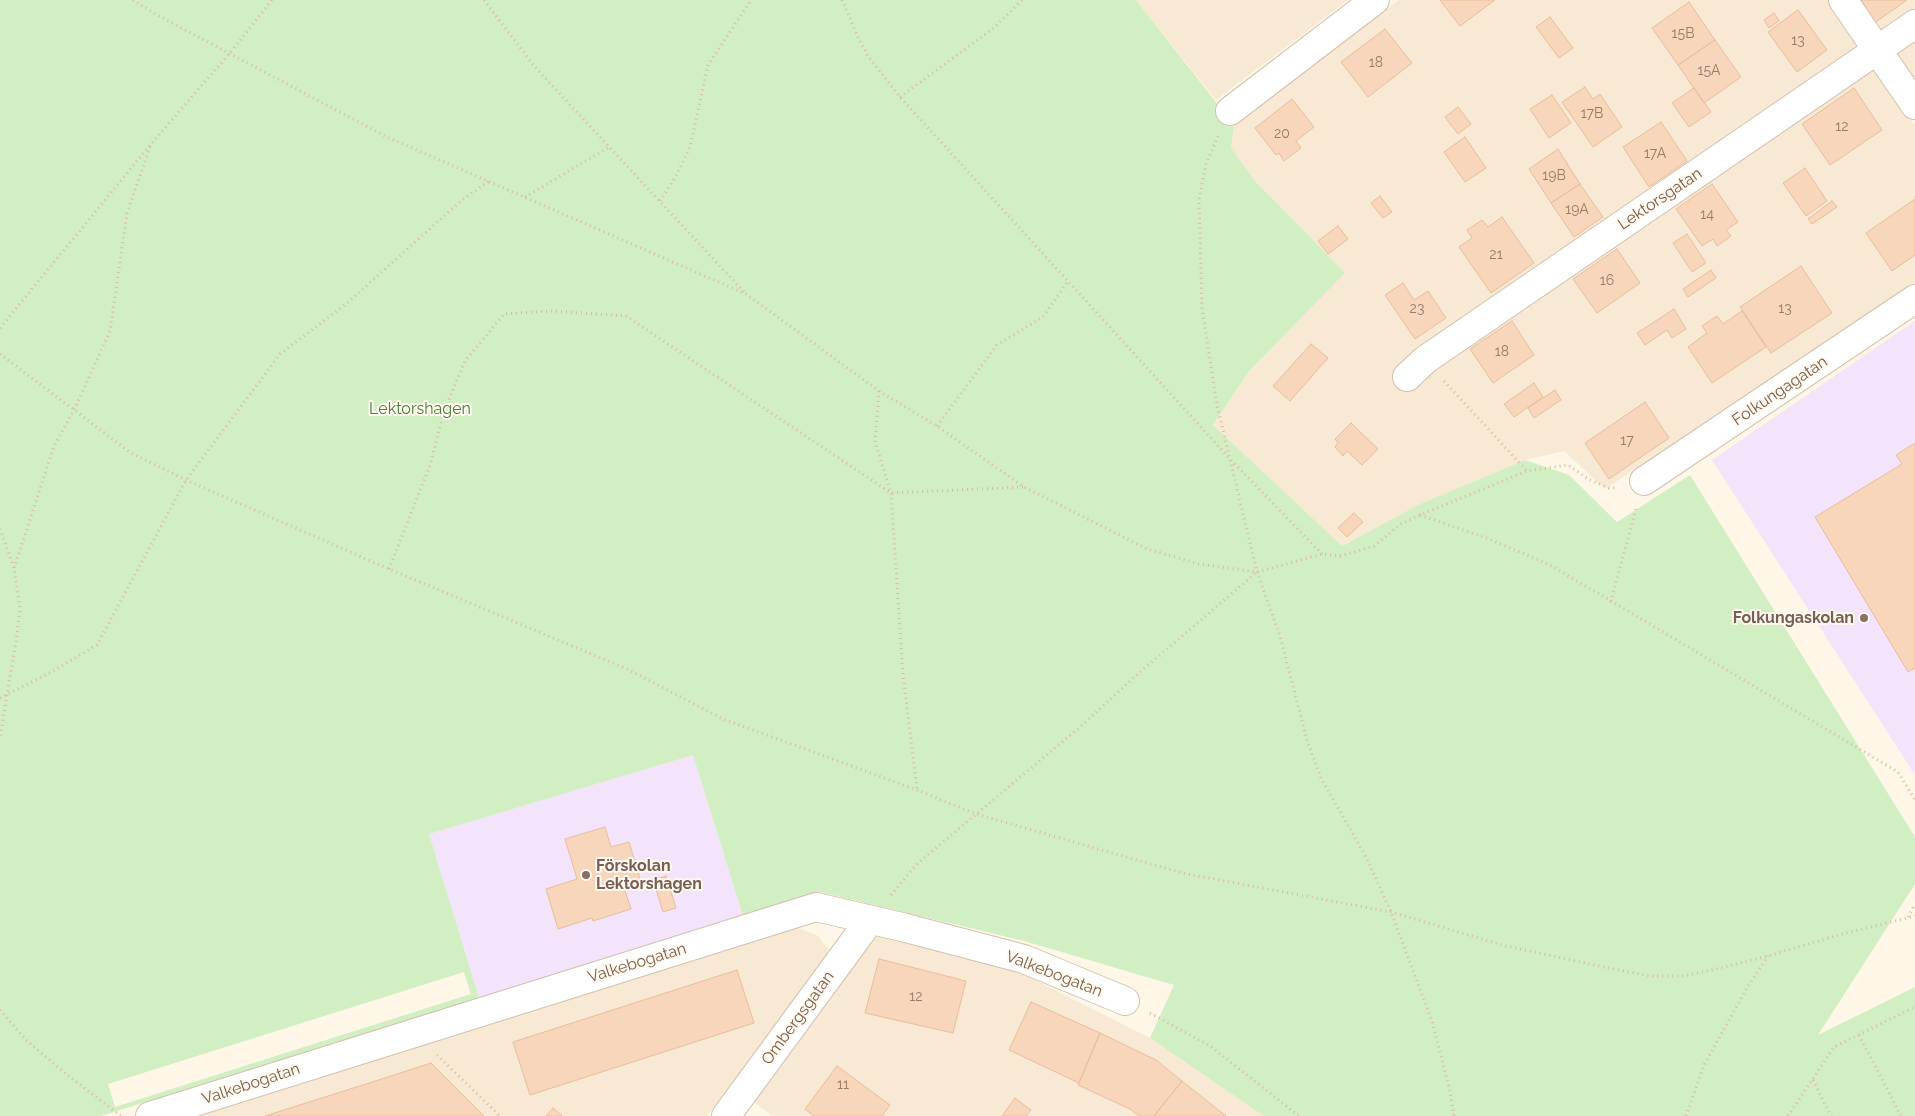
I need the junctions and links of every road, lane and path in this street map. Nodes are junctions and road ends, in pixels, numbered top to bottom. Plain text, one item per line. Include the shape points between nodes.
1 (133, 0) edge
2 (272, 0) edge
3 (484, 0) edge
4 (751, 0) edge
5 (842, 0) edge
6 (1022, 0) edge
7 (1375, 0) edge
8 (1843, 0) edge
9 (1915, 24) edge
10 (1878, 50) junction
11 (229, 54) junction
12 (900, 97) junction
13 (1915, 104) edge
14 (1230, 111) joint
15 (151, 144) junction
16 (609, 146) junction
17 (489, 181) junction
18 (525, 197) junction
19 (660, 201) junction
20 (1068, 281) junction
21 (746, 294) junction
22 (1915, 299) edge
23 (0, 328) edge
24 (0, 354) edge
25 (1416, 368) joint
26 (879, 391) junction
27 (74, 410) junction
28 (937, 426) junction
29 (1231, 460) junction
30 (1527, 471) junction
31 (186, 480) junction
32 (1644, 481) junction
33 (1024, 487) junction
34 (891, 492) junction
35 (1420, 515) junction
36 (0, 529) edge
37 (1322, 554) junction
38 (14, 568) junction
39 (389, 569) junction
40 (1258, 572) junction
41 (1611, 601) junction
42 (6, 695) junction
43 (0, 698) edge
44 (0, 737) edge
45 (917, 790) junction
46 (1915, 800) edge
47 (976, 814) junction
48 (1915, 904) edge
49 (1392, 912) junction
50 (1915, 916) edge
51 (1908, 918) junction
52 (870, 920) junction
53 (1768, 956) junction
54 (1125, 1001) joint
55 (1915, 1007) edge
56 (0, 1010) edge
57 (413, 1033) junction
58 (1859, 1035) junction
59 (1812, 1079) junction
60 (736, 1112) edge
61 (158, 1115) edge
62 (122, 1116) edge
63 (500, 1116) edge
64 (1299, 1116) edge
65 (1454, 1116) edge
66 (1686, 1116) edge
67 (1788, 1116) edge
68 (1831, 1116) edge
69 (1901, 1116) edge

1 - 11 path
2 - 11 path
3 - 16 path via 534,66
4 - 19 path via 708,65 690,147
5 - 12 path via 868,56
6 - 12 path via 995,27
7 - 14 street
8 - 10 street
9 - 10 street, Lektorsgatan
10 - 13 street
10 - 25 street, Lektorsgatan
11 - 15 path
11 - 17 path via 387,137
12 - 20 path
14 - 29 path via 1206,164 1199,199 1202,308 1217,405
15 - 23 path
15 - 27 path via 127,213 110,331
16 - 18 path
16 - 19 path
17 - 18 path
17 - 31 path via 462,200 346,304 280,354
18 - 21 path
19 - 21 path
20 - 28 path via 1043,317 997,345
20 - 29 path
21 - 26 path
22 - 32 street, Folkungagatan
24 - 27 path
25 - 30 path
26 - 28 path
26 - 34 path via 875,442
27 - 31 path via 131,453
27 - 38 path via 54,446
28 - 33 path
29 - 37 path
29 - 40 path
30 - 32 path via 1568,465 1609,488
30 - 35 path
31 - 39 path
31 - 42 path via 97,645
32 - 41 path
33 - 34 path
33 - 40 path via 1147,549 1199,564
34 - 39 path via 626,316 551,311 504,314 465,361 444,411 430,465
34 - 45 path via 903,674
35 - 37 path via 1401,524 1374,546 1340,556
35 - 41 path via 1548,564
36 - 38 path
37 - 40 path
38 - 42 path via 20,608
39 - 45 path via 627,669 723,719
40 - 47 path
40 - 49 path via 1321,778 1366,857
41 - 46 path via 1898,772
42 - 43 path
42 - 44 path
45 - 47 path
47 - 49 path via 1182,873
47 - 52 path via 918,863
48 - 51 path
49 - 53 path via 1502,945 1651,976 1684,976
49 - 65 path via 1432,1021
50 - 51 path
51 - 53 path
52 - 54 street, Valkebogatan via 1024,960
52 - 57 street, Valkebogatan via 816,908
52 - 60 street, Ombergsgatan
53 - 66 path via 1704,1065
54 - 64 path via 1210,1046
55 - 58 path
56 - 62 path via 26,1040
57 - 61 street, Valkebogatan
57 - 63 path
58 - 59 path via 1834,1047
58 - 69 path
59 - 67 path
59 - 68 path

